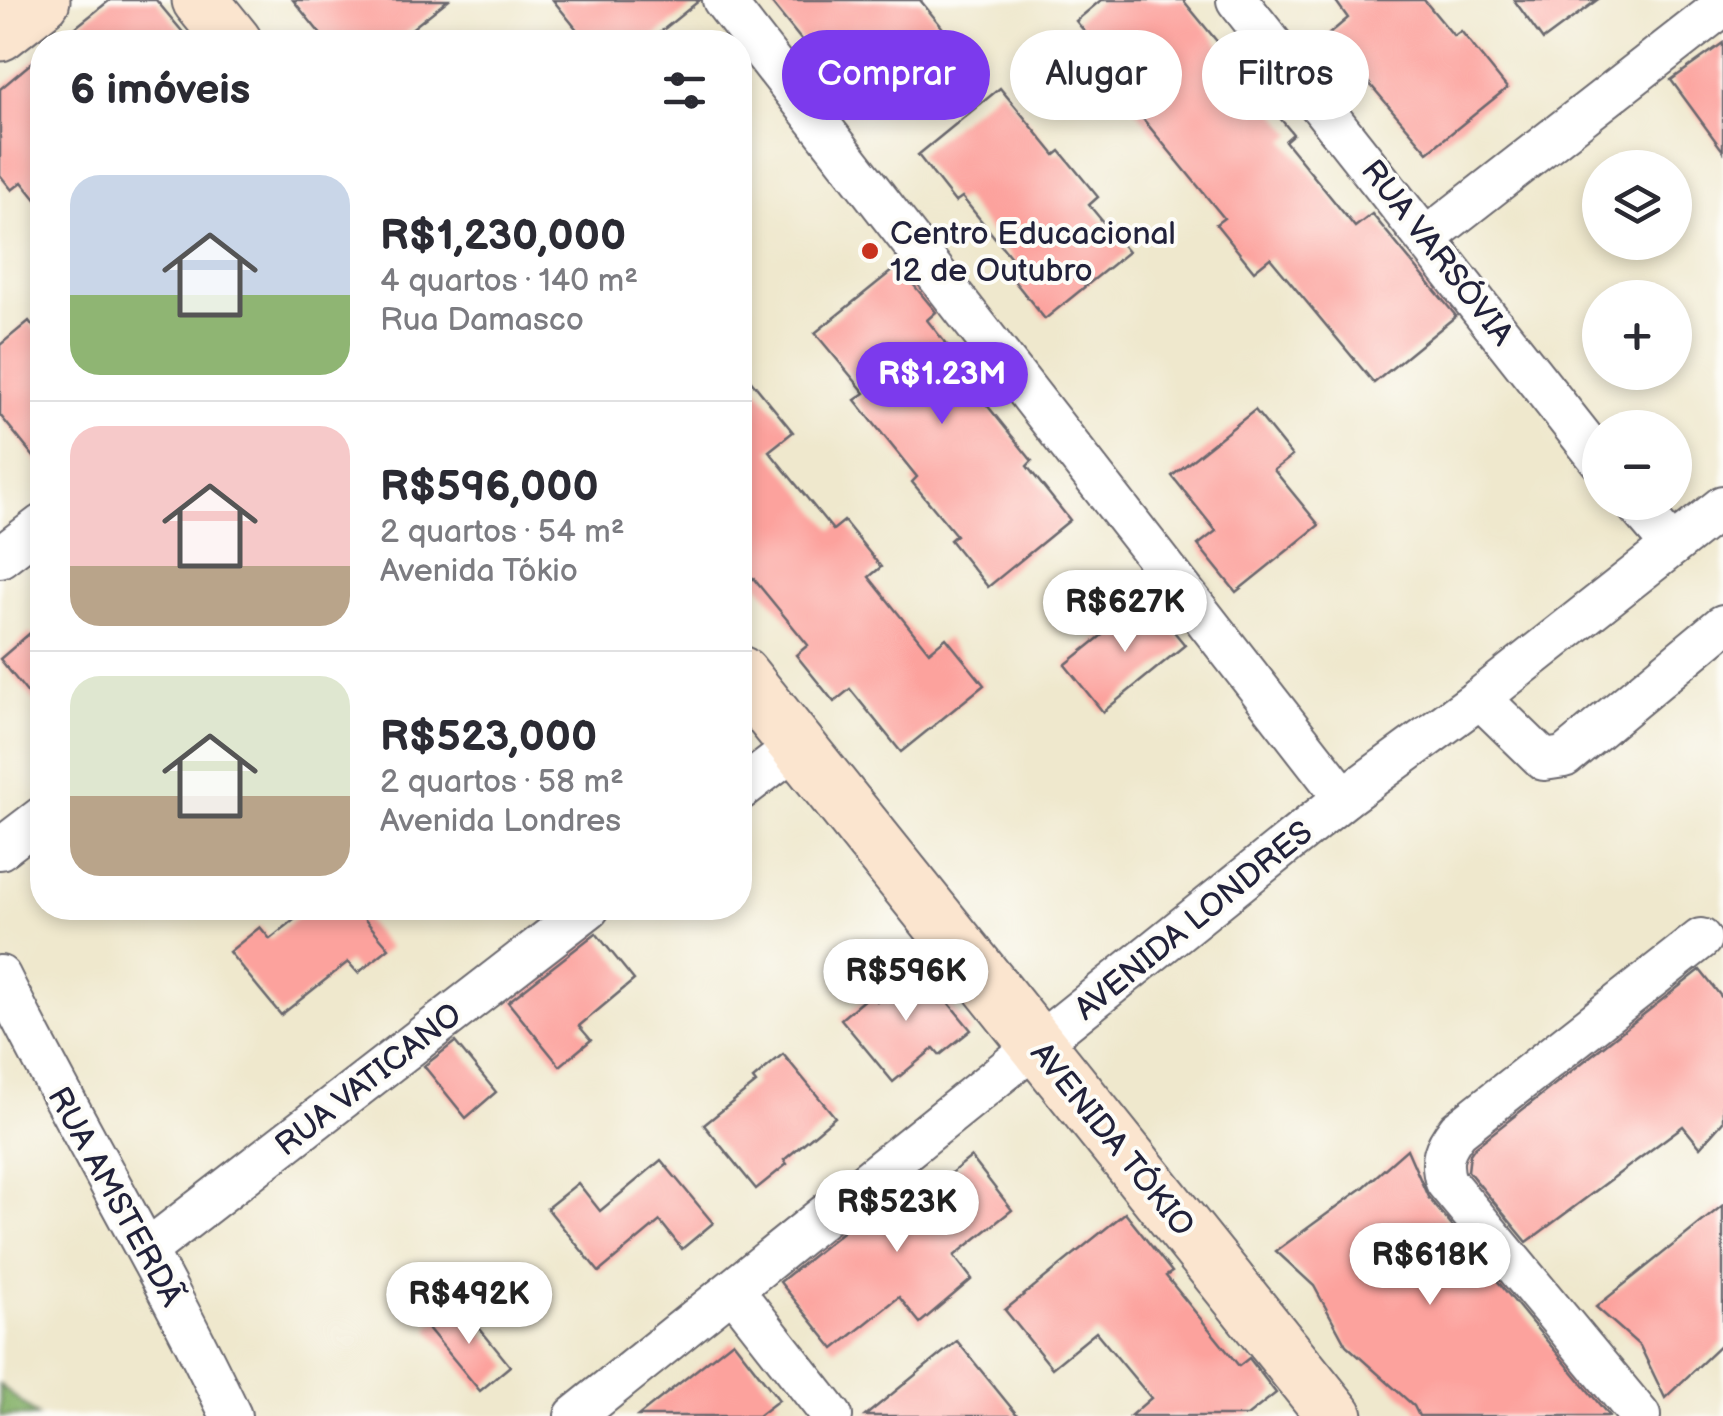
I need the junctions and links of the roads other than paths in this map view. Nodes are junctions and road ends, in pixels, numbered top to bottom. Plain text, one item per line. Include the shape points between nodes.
1 (42, 0) edge
2 (200, 0) edge
3 (722, 0) edge
4 (1237, 0) edge
5 (1723, 6) edge
6 (224, 30) edge
7 (745, 30) edge
8 (0, 33) edge
9 (752, 38) edge
10 (1427, 236) junction
11 (1582, 437) edge
12 (1723, 506) edge
13 (1650, 520) edge
14 (30, 534) edge
15 (1672, 546) junction
16 (0, 557) edge
17 (1723, 625) edge
18 (752, 689) edge
19 (1480, 698) junction
20 (798, 746) junction
21 (752, 781) edge
22 (1344, 798) junction
23 (30, 825) edge
24 (0, 849) edge
25 (573, 920) edge
26 (1702, 939) dead end
27 (0, 976) edge
28 (1038, 1045) junction
29 (147, 1250) junction
30 (733, 1290) junction
31 (231, 1416) edge
32 (575, 1416) edge
33 (832, 1416) edge
34 (1335, 1416) edge
35 (1640, 1416) edge

1 - 8 street
2 - 6 street
3 - 7 street
4 - 10 street, RUA VARSÓVIA
5 - 10 street
9 - 22 street
10 - 11 street, RUA VARSÓVIA
12 - 15 street, AVENIDA LONDRES
13 - 15 street
14 - 16 street
15 - 19 street, AVENIDA LONDRES
17 - 19 street via 1564,757 1544,760
18 - 20 street, AVENIDA TÓKIO
19 - 22 street, AVENIDA LONDRES
20 - 21 street
20 - 28 street, AVENIDA TÓKIO
22 - 28 street, AVENIDA LONDRES
23 - 24 street
25 - 29 street, RUA VATICANO
26 - 35 street via 1458,1130 1441,1166 1446,1182
27 - 29 street, RUA AMSTERDÃ
28 - 30 street, AVENIDA LONDRES
28 - 34 street, AVENIDA TÓKIO
29 - 31 street, RUA AMSTERDÃ
30 - 32 street, AVENIDA LONDRES
30 - 33 street

